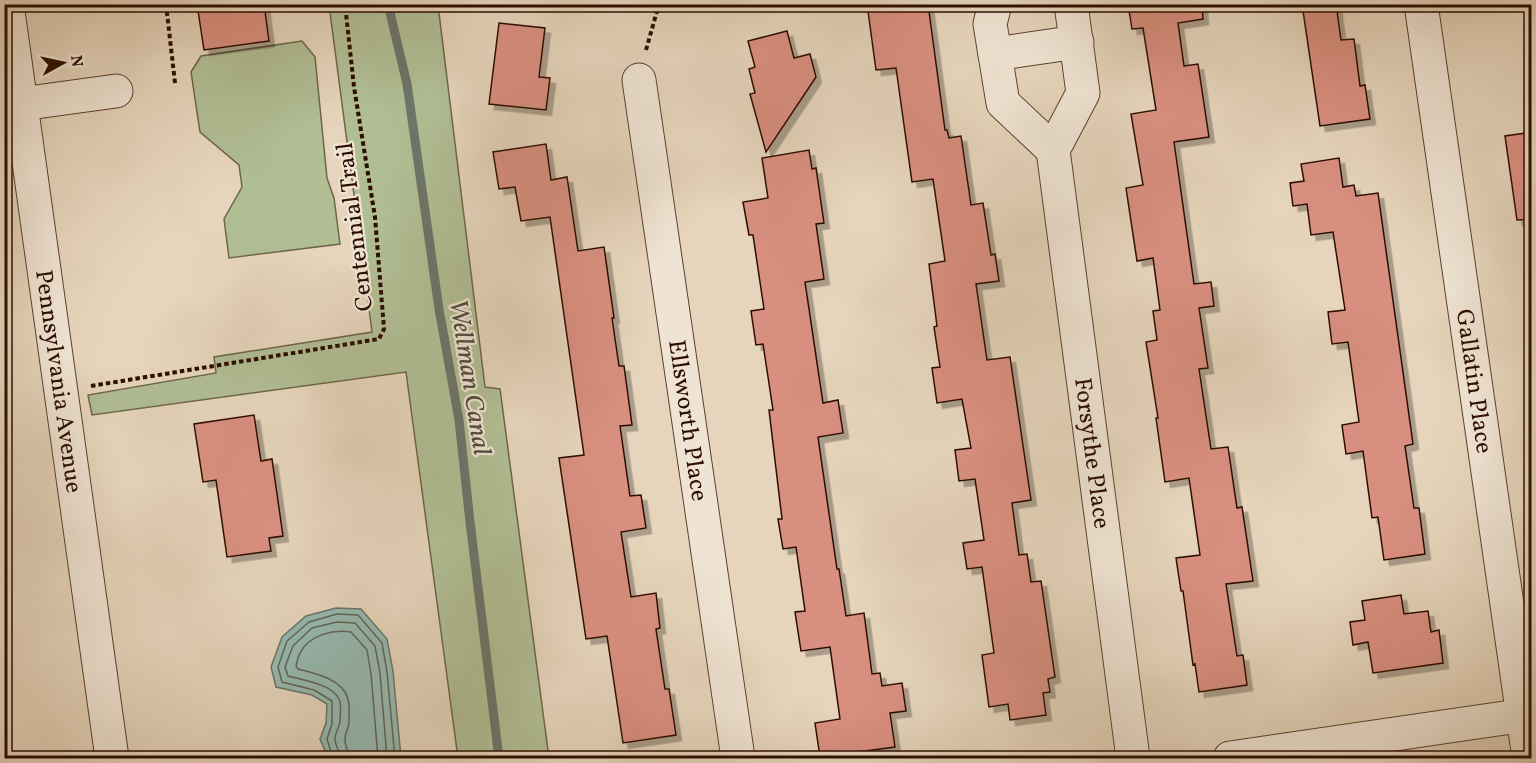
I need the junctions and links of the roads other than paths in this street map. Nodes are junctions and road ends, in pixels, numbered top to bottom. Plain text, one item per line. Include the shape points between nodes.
1 (7, 4) edge
2 (994, 4) edge
3 (1071, 4) edge
4 (1421, 4) edge
5 (1077, 42) junction
6 (995, 54) junction
7 (639, 80) road end
8 (116, 91) dead end
9 (21, 104) junction
10 (1053, 150) junction
11 (1527, 715) edge
12 (112, 759) edge
13 (738, 759) edge
14 (1133, 759) edge
15 (1230, 759) edge
16 (1529, 759) edge

1 - 9 street, Pennsylvania Avenue
2 - 6 street via 990,24
3 - 5 street
4 - 11 street, Gallatin Place
5 - 6 street
5 - 10 street via 1083,93
6 - 10 street via 1003,103
7 - 13 street, Ellsworth Place
8 - 9 street
9 - 12 street, Pennsylvania Avenue
10 - 14 street, Forsythe Place
11 - 15 street
11 - 16 street, Gallatin Place

